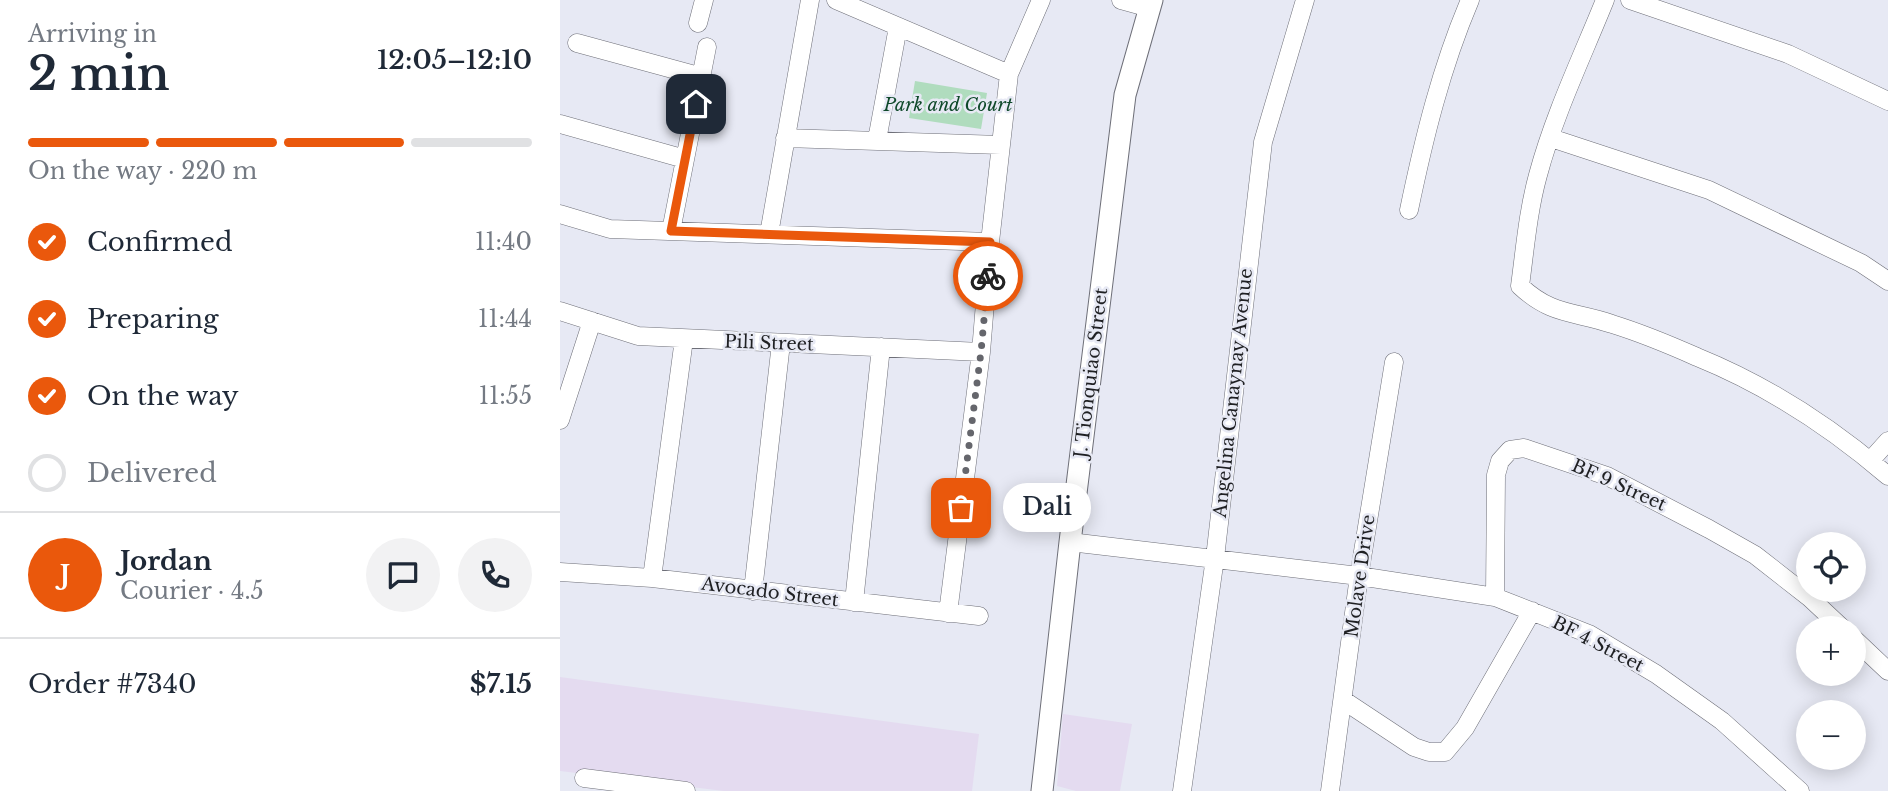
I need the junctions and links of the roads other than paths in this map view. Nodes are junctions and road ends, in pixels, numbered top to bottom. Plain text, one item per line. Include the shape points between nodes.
1 (704, 0) edge
2 (810, 0) edge
3 (836, 0) edge
4 (1041, 0) edge
5 (1121, 0) edge
6 (1305, 0) edge
7 (1470, 0) edge
8 (1605, 0) edge
9 (1630, 0) edge
10 (1150, 2) edge
11 (698, 23) dead end
12 (898, 27) junction
13 (577, 43) dead end
14 (707, 47) dead end
15 (1009, 74) junction
16 (702, 77) junction
17 (1888, 101) edge
18 (560, 124) edge
19 (785, 138) junction
20 (1551, 138) junction
21 (877, 140) junction
22 (1001, 145) junction
23 (685, 159) junction
24 (1409, 210) dead end
25 (560, 214) edge
26 (671, 231) junction
27 (769, 234) junction
28 (990, 242) junction
29 (1888, 281) edge
30 (560, 311) edge
31 (592, 321) junction
32 (684, 339) junction
33 (780, 343) junction
34 (881, 347) junction
35 (981, 352) junction
36 (1394, 362) dead end
37 (560, 420) edge
38 (1888, 442) edge
39 (1870, 461) junction
40 (1888, 476) edge
41 (1070, 542) junction
42 (1215, 558) junction
43 (560, 572) edge
44 (1359, 576) junction
45 (652, 578) junction
46 (753, 591) junction
47 (1495, 597) junction
48 (854, 602) junction
49 (1532, 611) junction
50 (948, 612) junction
51 (979, 616) dead end
52 (1829, 616) edge
53 (1866, 650) edge
54 (1888, 671) edge
55 (1343, 700) junction
56 (584, 778) dead end
57 (686, 791) edge
58 (1042, 791) edge
59 (1182, 791) edge
60 (1330, 791) edge
61 (1800, 791) edge

1 - 11 street
2 - 19 street
3 - 12 street
4 - 15 street
5 - 10 street
6 - 42 street, Angelina Canaynay Avenue via 1263,142
7 - 24 street via 1446,60
8 - 20 street
9 - 17 street via 1788,54
10 - 41 main road, J. Tionquiao Street via 1125,95
12 - 15 street
12 - 21 street
13 - 16 street
14 - 16 street
15 - 22 street
16 - 23 street
18 - 23 street
19 - 21 street
19 - 27 street
20 - 29 street via 1709,190 1861,263
20 - 39 street via 1538,174 1520,286 1545,306 1610,323 1744,378
21 - 22 street
22 - 28 street
23 - 26 street
25 - 26 street via 610,229
26 - 27 street
27 - 28 street
28 - 35 street
30 - 31 street, Pili Street
31 - 32 street, Pili Street via 638,335
31 - 37 street
32 - 33 street, Pili Street
32 - 45 street
33 - 34 street, Pili Street
33 - 46 street
34 - 35 street, Pili Street
34 - 48 street
35 - 50 street
36 - 44 street, Molave Drive
38 - 39 street
39 - 40 street
41 - 42 street, BF 4 Street
41 - 58 main road, J. Tionquiao Street
42 - 44 street, BF 4 Street
42 - 59 street, Angelina Canaynay Avenue
43 - 45 street, Avocado Street
44 - 47 street, BF 4 Street
44 - 55 street, Molave Drive
45 - 46 street, Avocado Street
46 - 48 street, Avocado Street
47 - 49 street, BF 4 Street
47 - 52 street, BF 9 Street via 1496,475 1510,450 1524,448 1607,476 1709,528 1755,555
48 - 50 street, Avocado Street
49 - 55 street via 1465,728 1445,752 1414,747
49 - 61 street, BF 4 Street via 1589,635 1656,674 1722,721
50 - 51 street, Avocado Street
53 - 54 street
55 - 60 street, Molave Drive
56 - 57 street

